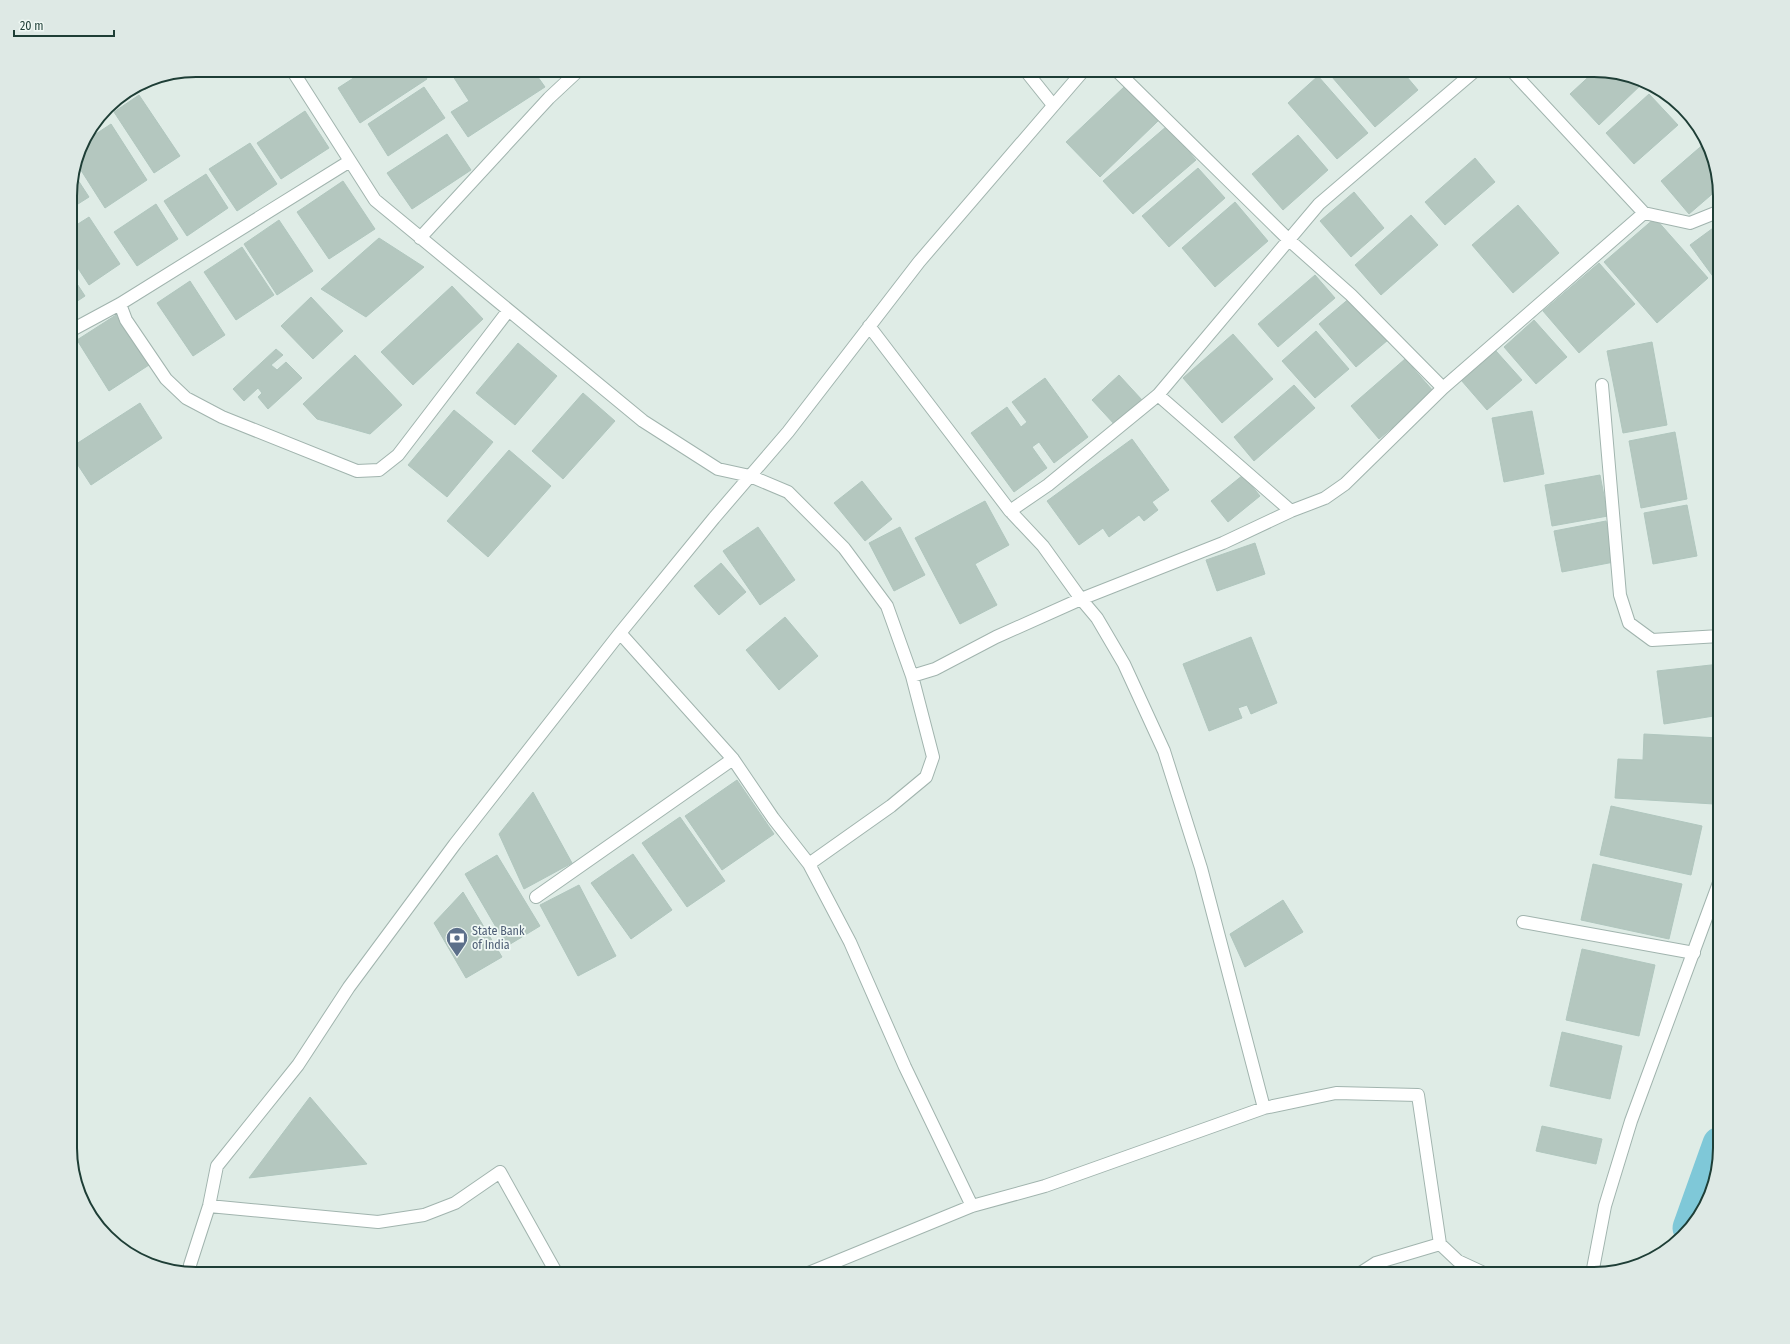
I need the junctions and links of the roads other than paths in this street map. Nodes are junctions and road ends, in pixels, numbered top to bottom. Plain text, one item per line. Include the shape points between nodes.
1 (296, 77) edge
2 (572, 77) edge
3 (1031, 77) edge
4 (1078, 77) edge
5 (1123, 77) edge
6 (1468, 77) edge
7 (1518, 77) edge
8 (1053, 105) junction
9 (350, 161) junction
10 (1644, 213) junction
11 (1713, 214) edge
12 (420, 238) junction
13 (1289, 240) junction
14 (120, 304) junction
15 (508, 311) junction
16 (869, 326) junction
17 (77, 327) edge
18 (1602, 385) dead end
19 (1443, 388) junction
20 (1158, 395) junction
21 (750, 476) junction
22 (1010, 510) junction
23 (1291, 511) junction
24 (1081, 599) junction
25 (620, 634) junction
26 (1713, 636) edge
27 (912, 676) junction
28 (733, 759) junction
29 (809, 864) junction
30 (536, 897) dead end
31 (1713, 900) edge
32 (1523, 922) dead end
33 (1694, 953) junction
34 (1264, 1108) junction
35 (209, 1206) junction
36 (972, 1206) junction
37 (1440, 1244) junction
38 (190, 1267) edge
39 (553, 1267) edge
40 (824, 1267) edge
41 (1370, 1267) edge
42 (1471, 1267) edge
43 (1593, 1267) edge

1 - 9 street
2 - 12 street
3 - 8 street
4 - 8 street
5 - 13 street
6 - 13 street via 1319,204
7 - 10 street
8 - 16 street via 919,262
9 - 12 street via 375,200
9 - 14 street
10 - 11 street via 1690,223
10 - 19 street
12 - 15 street
13 - 19 street via 1351,295
13 - 20 street
14 - 15 street via 126,320 166,379 186,398 222,417 357,471 379,470 398,455
14 - 17 street
15 - 21 street via 643,421 718,469
16 - 21 street via 788,432
16 - 22 street
18 - 26 street via 1620,595 1628,623 1652,640
19 - 23 street via 1345,484 1325,498
20 - 22 street via 1048,485
20 - 23 street
21 - 25 street
21 - 27 street via 788,492 844,548 887,606
22 - 24 street via 1043,546
23 - 24 street via 1223,543
24 - 27 street via 935,668
24 - 34 street via 1097,618 1124,664 1164,751 1201,868
25 - 28 street
25 - 35 street via 455,844 349,987 298,1065 217,1166
27 - 29 street via 933,757 926,777 891,806
28 - 29 street via 773,818
28 - 30 street
29 - 36 street via 850,942 905,1067
31 - 33 street
32 - 33 street
33 - 43 street via 1631,1121 1605,1206
34 - 36 street via 1045,1186
34 - 37 street via 1336,1094 1418,1095
35 - 38 street
35 - 39 street via 378,1222 424,1215 456,1203 500,1172
36 - 40 street
37 - 41 street
37 - 42 street via 1458,1261

